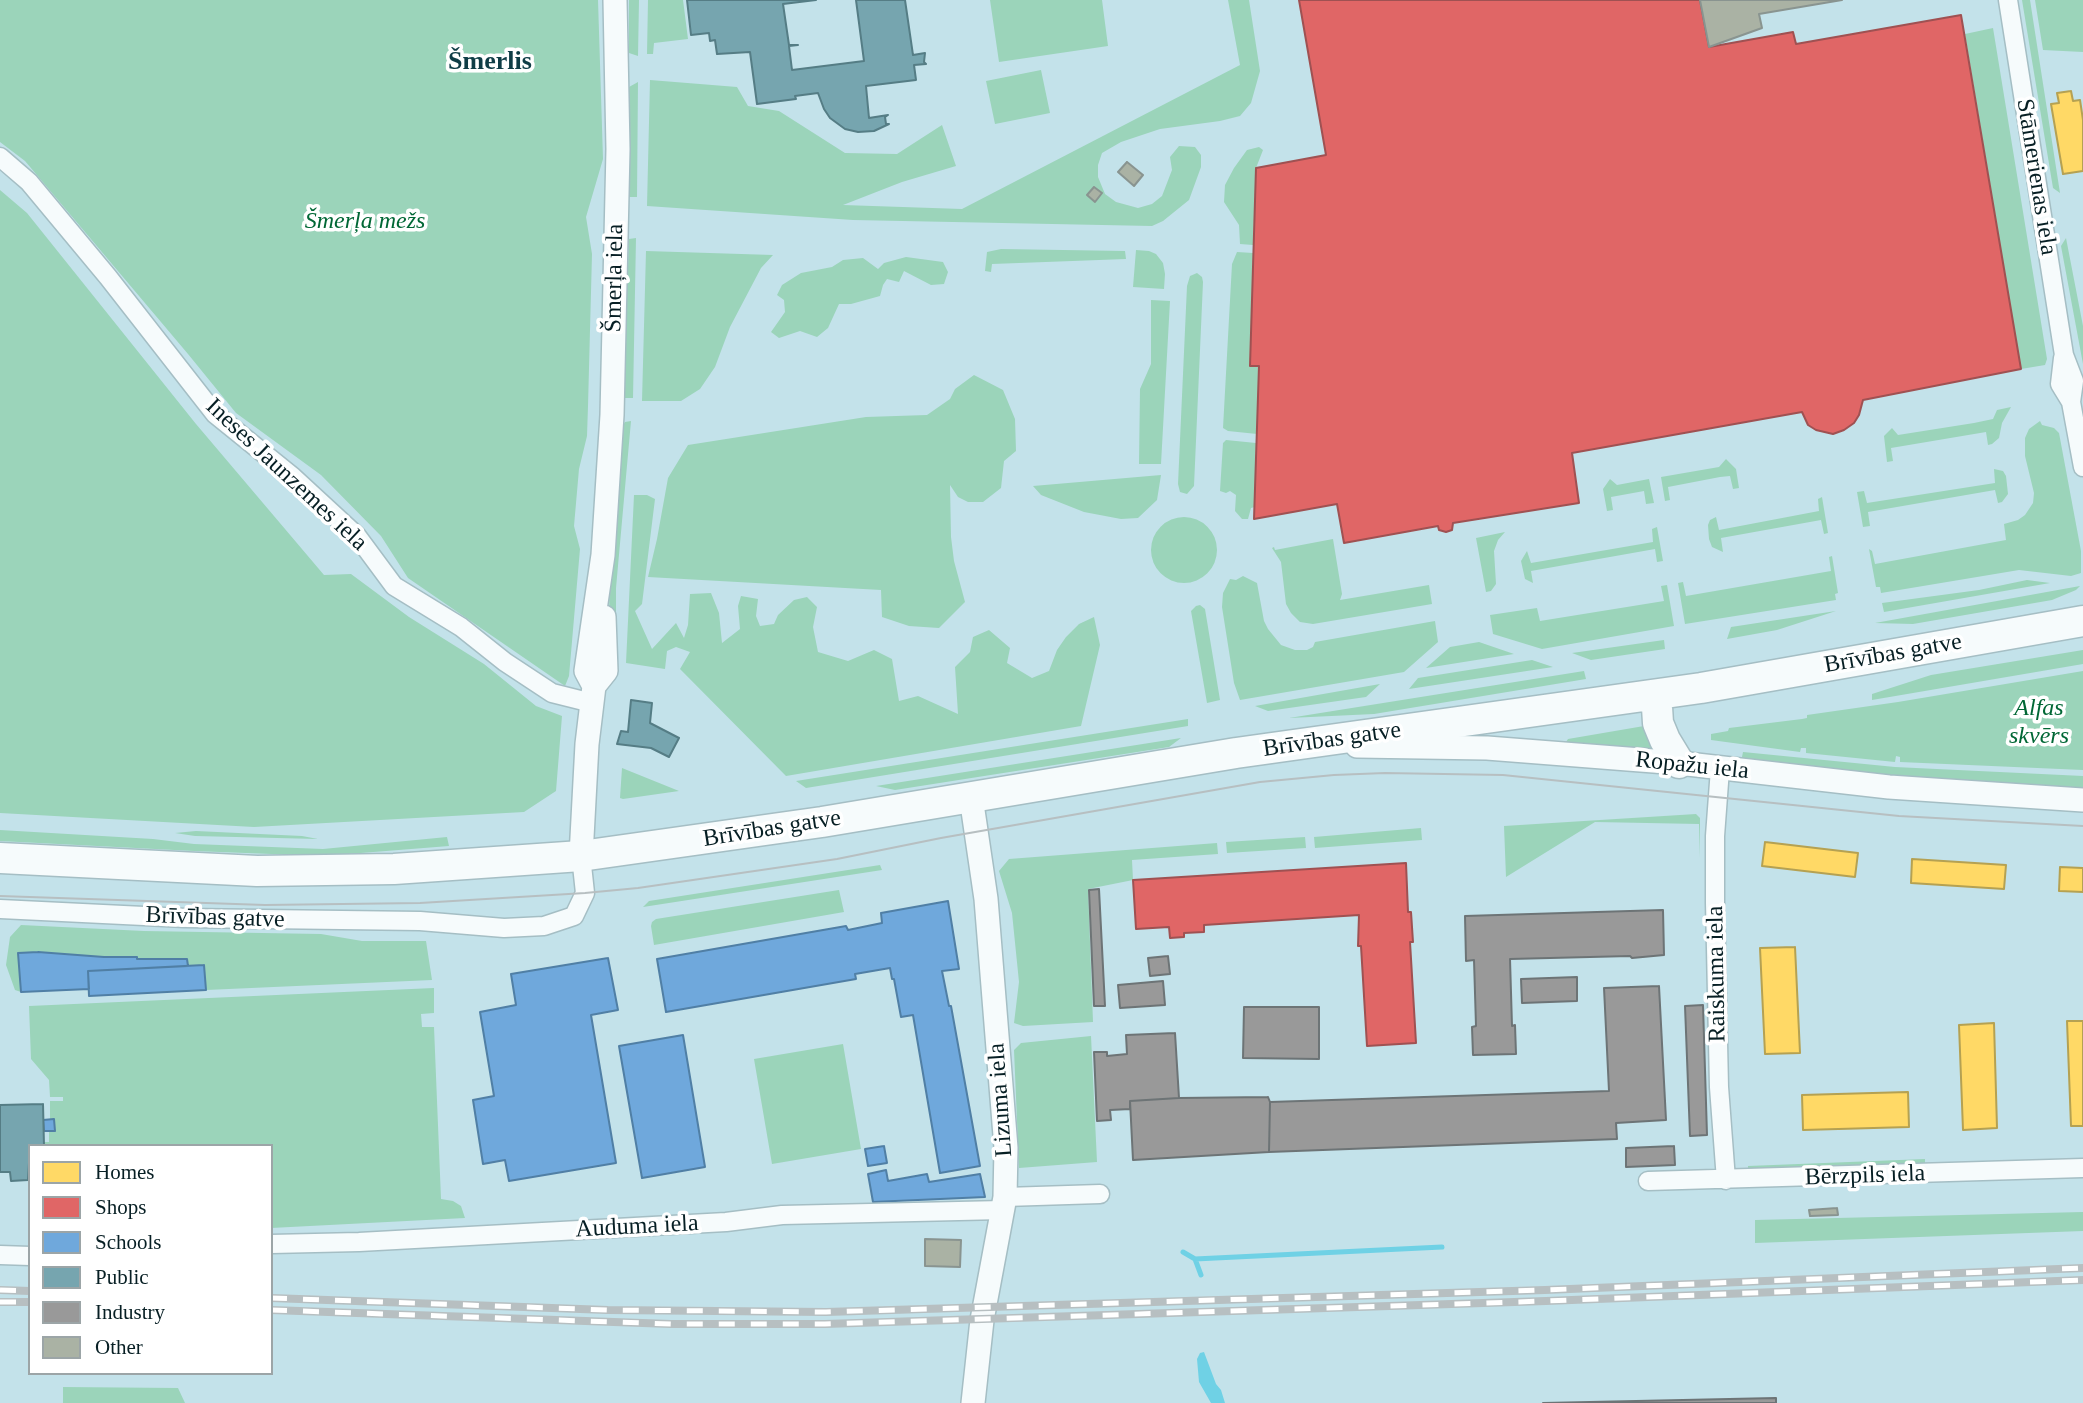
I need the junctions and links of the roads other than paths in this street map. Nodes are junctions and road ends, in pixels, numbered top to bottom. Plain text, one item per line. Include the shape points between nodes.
1 (615, 0) edge
2 (2008, 0) edge
3 (0, 157) edge
4 (2083, 467) edge
5 (2083, 621) edge
6 (593, 694) junction
7 (1659, 695) junction
8 (1300, 745) junction
9 (1679, 763) junction
10 (1720, 769) junction
11 (971, 797) junction
12 (2083, 800) edge
13 (581, 856) junction
14 (0, 858) edge
15 (0, 909) edge
16 (2083, 1168) edge
17 (1726, 1180) junction
18 (1648, 1181) dead end
19 (1100, 1194) dead end
20 (1004, 1203) junction
21 (273, 1244) edge
22 (0, 1255) edge
23 (28, 1256) edge
24 (973, 1403) edge

1 - 6 street, Šmerļa iela via 617,194 612,415 603,555 606,671
2 - 4 street, Stāmerienas iela via 2064,355 2060,384 2071,401
3 - 6 street, Ineses Jaunzemes iela via 29,182 215,414 357,536 394,586 461,627 552,693
5 - 7 highway, Brīvības gatve
6 - 13 street, Šmerļa iela
7 - 8 highway, Brīvības gatve
7 - 9 highway via 1658,723
8 - 9 street, Ropažu iela via 1487,748
8 - 11 highway, Brīvības gatve
9 - 10 street, Ropažu iela
10 - 12 street, Ropažu iela via 1889,787
10 - 17 street, Raiskuma iela via 1714,903
11 - 13 highway, Brīvības gatve
11 - 20 street, Lizuma iela via 986,899 1006,1148
13 - 14 highway, Brīvības gatve via 394,869 271,871
13 - 15 street, Brīvības gatve via 585,893 574,916 544,926
16 - 17 street, Bērzpils iela
17 - 18 street, Bērzpils iela
19 - 20 street
20 - 21 street, Auduma iela via 782,1215 726,1223
20 - 24 street, Lizuma iela via 982,1320
22 - 23 street

